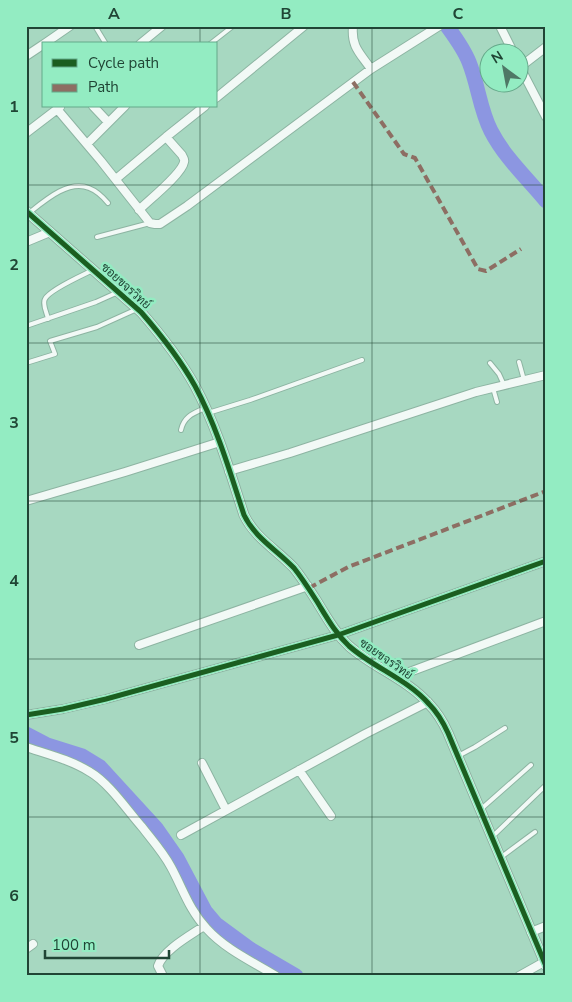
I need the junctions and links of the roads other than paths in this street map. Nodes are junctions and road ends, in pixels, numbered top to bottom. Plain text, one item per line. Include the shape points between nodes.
1 (70, 26) edge
2 (95, 26) edge
3 (162, 26) edge
4 (232, 26) edge
5 (304, 26) edge
6 (353, 26) edge
7 (439, 26) edge
8 (500, 26) edge
9 (149, 41) edge
10 (47, 42) edge
11 (105, 42) edge
12 (212, 42) edge
13 (508, 42) edge
14 (42, 45) edge
15 (546, 47) edge
16 (26, 56) edge
17 (530, 59) edge
18 (371, 69) junction
19 (530, 86) edge
20 (218, 96) edge
21 (58, 108) edge
22 (95, 108) edge
23 (123, 108) edge
24 (202, 108) edge
25 (546, 117) edge
26 (108, 122) junction
27 (26, 133) edge
28 (166, 137) junction
29 (87, 144) junction
30 (116, 179) junction
31 (108, 203) dead end
32 (139, 210) junction
33 (29, 216) edge
34 (150, 223) junction
35 (50, 232) junction
36 (97, 237) dead end
37 (26, 242) edge
38 (94, 270) junction
39 (118, 292) junction
40 (137, 309) junction
41 (48, 318) junction
42 (26, 326) edge
43 (362, 360) dead end
44 (519, 362) dead end
45 (26, 363) edge
46 (490, 363) dead end
47 (546, 375) edge
48 (524, 380) junction
49 (504, 385) junction
50 (493, 388) junction
51 (497, 402) dead end
52 (206, 410) junction
53 (181, 430) dead end
54 (220, 442) junction
55 (230, 471) junction
56 (26, 501) edge
57 (546, 561) edge
58 (308, 586) junction
59 (546, 622) edge
60 (338, 635) junction
61 (139, 645) dead end
62 (396, 677) junction
63 (428, 702) junction
64 (26, 715) edge
65 (505, 728) dead end
66 (26, 747) edge
67 (458, 756) junction
68 (202, 763) dead end
69 (531, 765) dead end
70 (299, 770) junction
71 (546, 785) edge
72 (226, 810) junction
73 (480, 810) junction
74 (331, 816) dead end
75 (535, 832) dead end
76 (181, 835) dead end
77 (491, 837) junction
78 (500, 858) junction
79 (204, 926) junction
80 (546, 926) edge
81 (531, 932) junction
82 (545, 964) edge
83 (164, 976) edge
84 (276, 976) edge
85 (519, 976) edge

1 - 10 street
2 - 11 lane
3 - 9 street
4 - 12 lane
5 - 20 street
6 - 18 street via 356,48
7 - 18 street
8 - 13 street
14 - 16 street
15 - 17 street
18 - 34 street via 187,206 160,224
19 - 25 street
21 - 27 street
21 - 29 street
22 - 26 street
23 - 26 street
24 - 28 street
26 - 29 street
28 - 30 street
28 - 32 street via 182,155 184,163 176,176
29 - 30 street
30 - 32 street
31 - 33 lane via 89,188 73,186 55,194
32 - 34 street
33 - 35 street, ซอยขจรวิทย์
34 - 36 lane
35 - 37 street
35 - 38 street, ซอยขจรวิทย์
38 - 39 street, ซอยขจรวิทย์
38 - 41 lane via 45,298
39 - 40 street, ซอยขจรวิทย์
39 - 41 lane
40 - 45 lane via 97,327 50,341 55,354
40 - 52 street, ซอยขจรวิทย์ via 173,351
41 - 42 lane
43 - 52 lane via 250,400
44 - 48 lane
46 - 49 lane
47 - 48 street
48 - 49 street
49 - 50 street
50 - 51 lane
50 - 55 street
52 - 53 lane via 191,414
52 - 54 street, ซอยขจรวิทย์
54 - 55 street, ซอยขจรวิทย์
54 - 56 street
55 - 58 street, ซอยขจรวิทย์ via 248,524 286,559
57 - 60 street
58 - 60 street, ซอยขจรวิทย์
58 - 61 street
59 - 62 street
60 - 62 street, ซอยขจรวิทย์ via 362,656
60 - 64 street via 106,699
62 - 63 street, ซอยขจรวิทย์
63 - 67 street, ซอยขจรวิทย์ via 442,720
63 - 70 street
65 - 67 lane
66 - 79 street via 93,773 119,799 163,854 190,907
67 - 73 street, ซอยขจรวิทย์
68 - 72 street
69 - 73 lane
70 - 72 street
70 - 74 street
71 - 77 lane
72 - 76 street
73 - 77 street, ซอยขจรวิทย์
75 - 78 lane
77 - 78 street, ซอยขจรวิทย์
78 - 81 street, ซอยขจรวิทย์
79 - 83 street via 160,960 158,966
79 - 84 street via 224,944
80 - 81 street
81 - 82 street, ซอยขจรวิทย์
82 - 85 street

